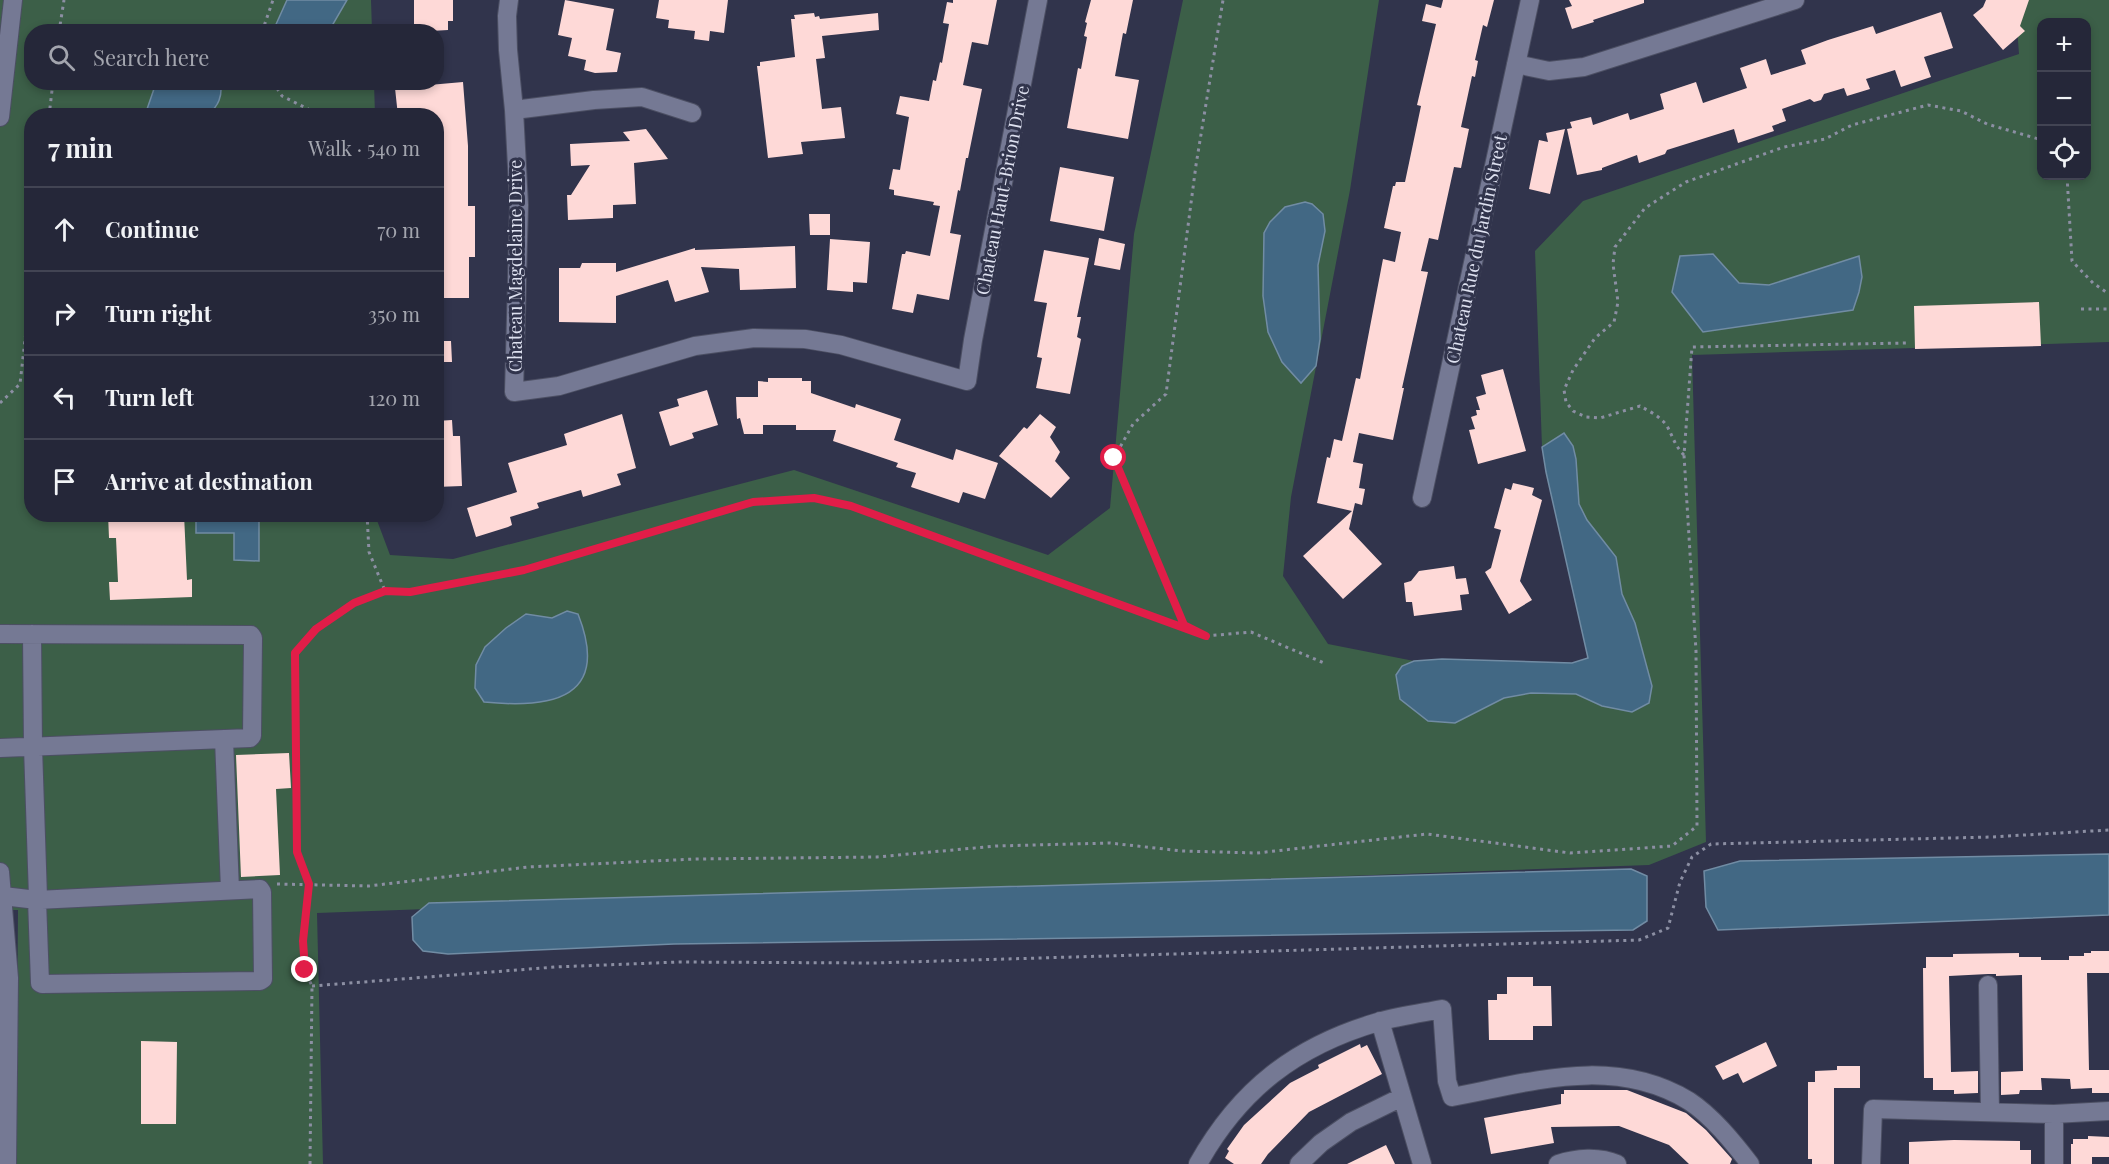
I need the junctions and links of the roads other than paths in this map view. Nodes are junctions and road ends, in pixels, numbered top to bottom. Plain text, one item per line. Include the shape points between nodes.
1 (13, 0) edge
2 (509, 0) edge
3 (1038, 0) edge
4 (1530, 0) edge
5 (1795, 0) edge
6 (1516, 64) junction
7 (514, 111) junction
8 (692, 113) dead end
9 (0, 117) edge
10 (967, 381) joint
11 (1422, 498) dead end
12 (0, 634) edge
13 (32, 634) junction
14 (224, 739) junction
15 (33, 747) junction
16 (0, 748) edge
17 (0, 872) edge
18 (230, 891) junction
19 (1, 892) edge
20 (37, 900) junction
21 (9, 978) junction
22 (40, 978) junction
23 (1988, 985) dead end
24 (1380, 1021) junction
25 (1402, 1097) junction
26 (2109, 1111) edge
27 (1990, 1112) junction
28 (2054, 1114) junction
29 (7, 1164) edge
30 (1198, 1164) edge
31 (1299, 1164) edge
32 (1422, 1164) edge
33 (1558, 1164) edge
34 (1617, 1164) edge
35 (1750, 1164) edge
36 (1871, 1164) edge
37 (2054, 1164) edge

1 - 9 street
2 - 7 street, Chateau Magdelaine Drive via 508,50
3 - 10 street, Chateau Haut-Brion Drive
4 - 6 street, Chateau Rue du Jardin Street
5 - 6 street via 1584,67 1549,71
6 - 11 street, Chateau Rue du Jardin Street
7 - 8 street via 642,97
7 - 10 street, Chateau Magdelaine Drive via 519,205 514,392 559,386 695,346 754,338 805,339 841,345
12 - 13 street
13 - 14 street via 251,635 252,736
13 - 15 street
14 - 15 street
14 - 18 street
15 - 16 street
15 - 20 street
17 - 19 street
18 - 20 street
18 - 22 street via 262,892 260,981 42,984
19 - 20 street
19 - 21 street
20 - 22 street
21 - 22 street
21 - 29 street
23 - 27 street
24 - 25 street
24 - 30 street via 1292,1059 1265,1080 1238,1107
24 - 35 street via 1442,1009 1447,1081 1452,1097 1559,1077 1601,1074 1647,1082 1690,1102 1728,1136
25 - 31 street via 1351,1122
25 - 32 street
26 - 28 street
27 - 28 street
27 - 36 street via 1872,1109
28 - 37 street
33 - 34 street via 1573,1159

